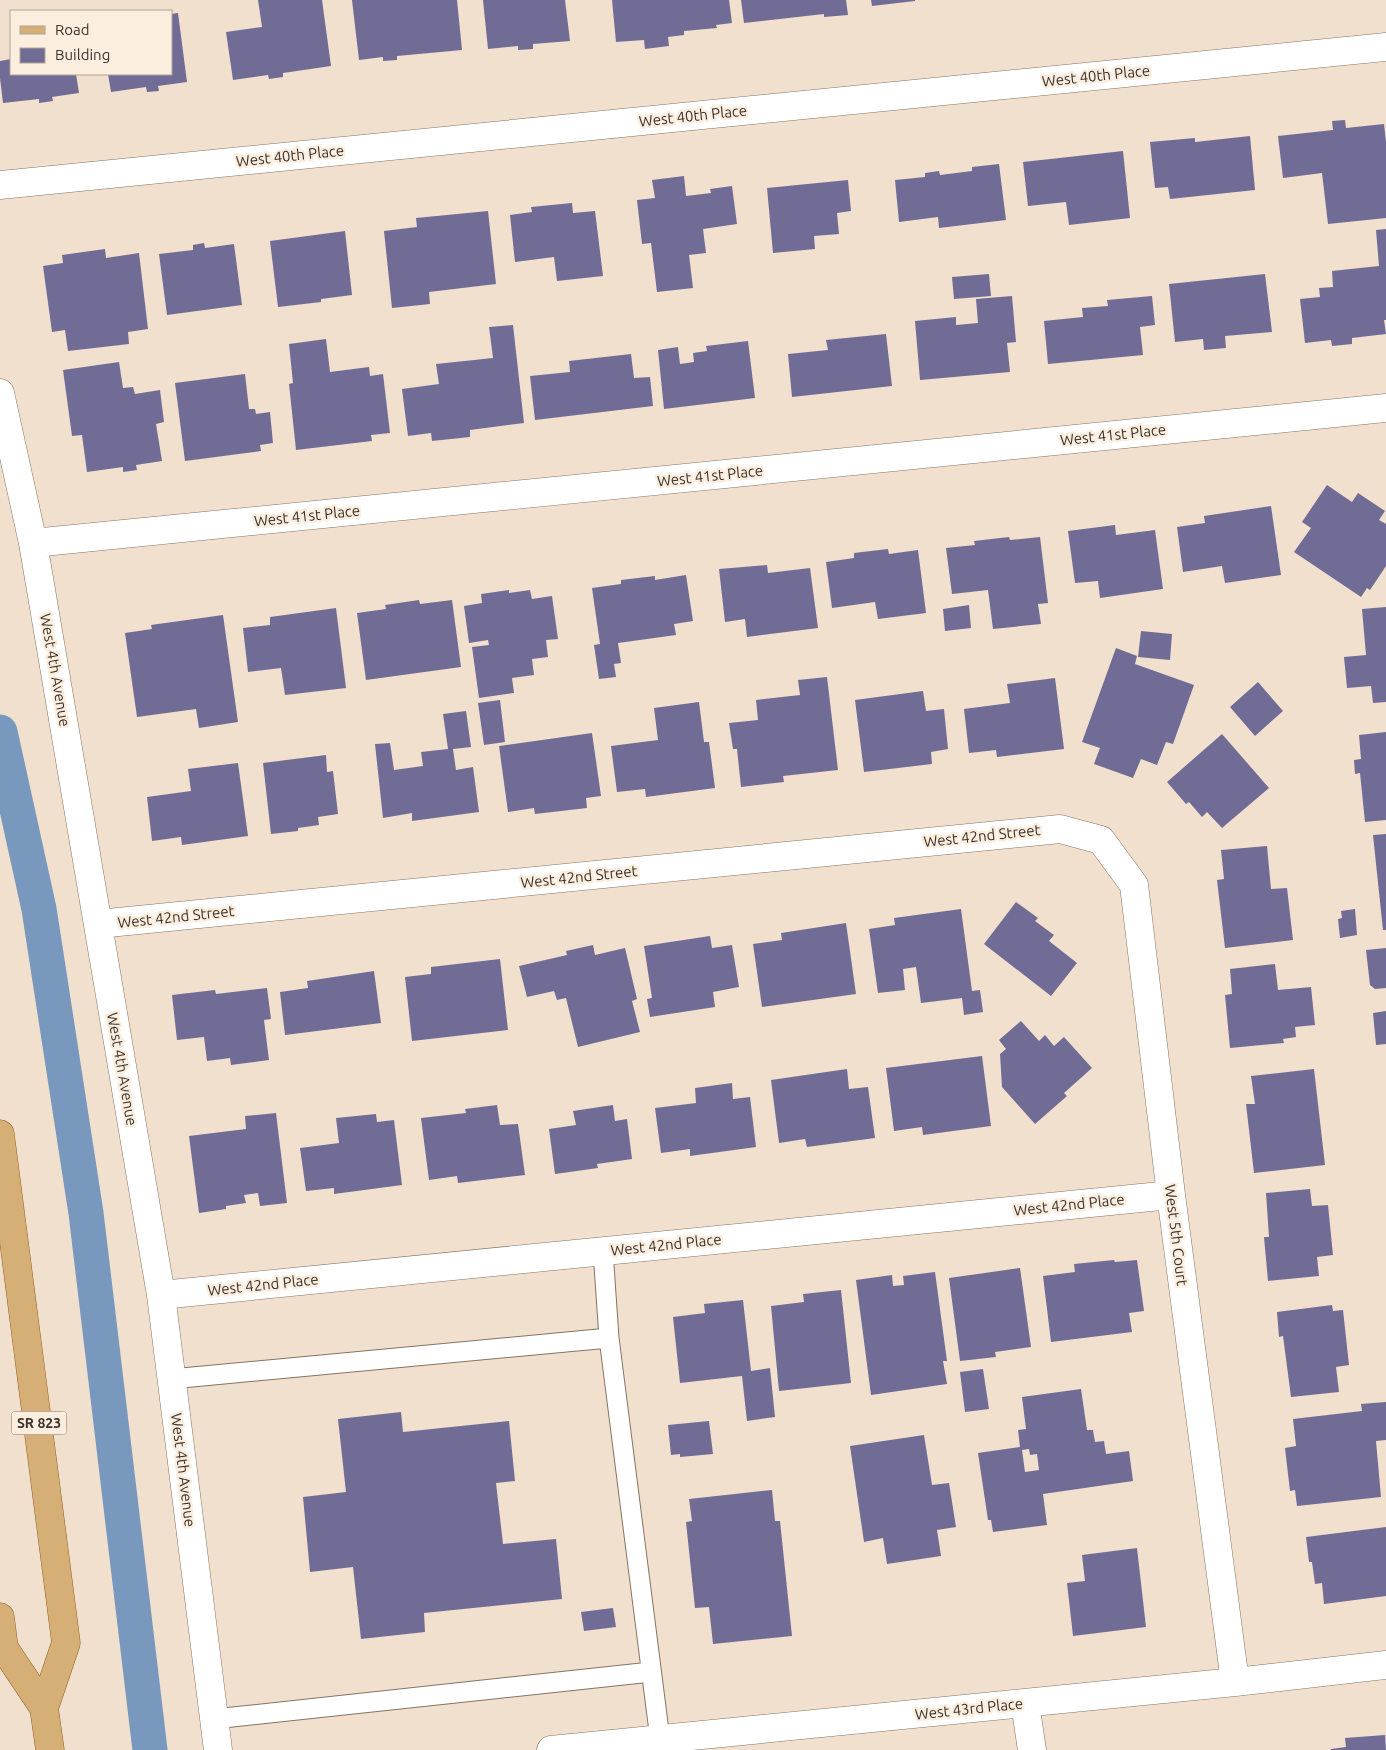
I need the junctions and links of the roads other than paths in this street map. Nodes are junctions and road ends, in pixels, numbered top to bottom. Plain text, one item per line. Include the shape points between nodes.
1 (1386, 47) edge
2 (0, 185) edge
3 (0, 393) edge
4 (1386, 408) edge
5 (33, 543) junction
6 (1060, 829) joint
7 (98, 924) junction
8 (0, 1134) edge
9 (1171, 1195) junction
10 (603, 1251) junction
11 (161, 1295) junction
12 (609, 1338) junction
13 (171, 1379) junction
14 (0, 1617) edge
15 (1386, 1665) edge
16 (651, 1672) junction
17 (1235, 1682) junction
18 (1025, 1703) junction
19 (44, 1708) junction
20 (214, 1719) junction
21 (660, 1739) junction
22 (50, 1750) edge
23 (218, 1750) edge
24 (552, 1750) edge
25 (1032, 1750) edge

1 - 2 street, West 40th Place
3 - 5 street, West 4th Avenue
4 - 5 street, West 41st Place
5 - 7 street, West 4th Avenue
6 - 7 street, West 42nd Street
6 - 9 street, West 5th Court via 1101,840 1134,885
7 - 11 street, West 4th Avenue
8 - 19 main road, SR 823 via 66,1643
9 - 10 street, West 42nd Place
9 - 17 street, West 5th Court
10 - 11 street, West 42nd Place
10 - 12 lane
11 - 13 street, West 4th Avenue
12 - 13 lane
12 - 16 lane
13 - 20 street, West 4th Avenue
14 - 19 main road, SR 823 via 4,1648
15 - 17 street, West 43rd Place
16 - 20 lane
16 - 21 lane
17 - 18 street, West 43rd Place
18 - 21 street, West 43rd Place
18 - 25 street
19 - 22 main road, SR 823
20 - 23 street, West 4th Avenue
21 - 24 street, West 43rd Place

